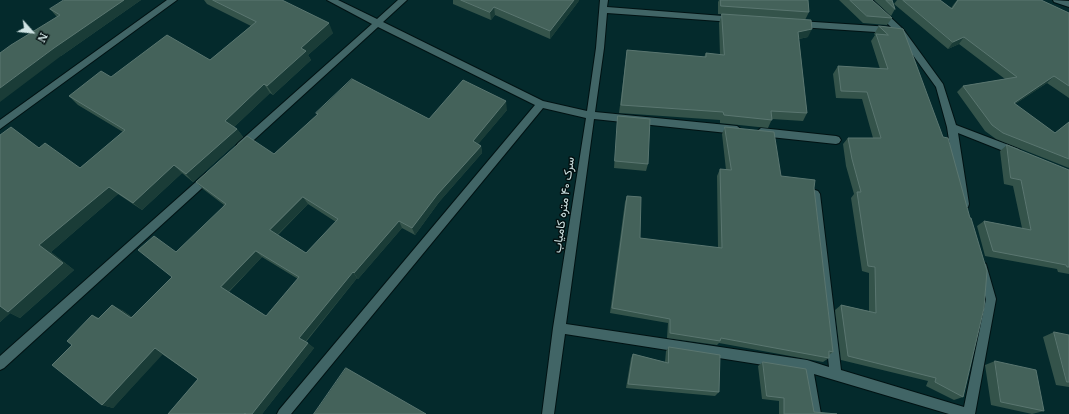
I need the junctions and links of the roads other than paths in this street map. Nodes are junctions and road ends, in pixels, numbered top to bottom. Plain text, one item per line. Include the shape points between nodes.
1 (173, 0) edge
2 (331, 0) edge
3 (403, 0) edge
4 (867, 0) edge
5 (1057, 0) edge
6 (1069, 4) edge
7 (604, 5) edge
8 (744, 20) edge
9 (378, 23) junction
10 (791, 23) edge
11 (900, 31) junction
12 (541, 104) junction
13 (590, 115) junction
14 (0, 125) edge
15 (952, 127) junction
16 (836, 140) dead end
17 (236, 151) edge
18 (1026, 155) edge
19 (218, 167) edge
20 (815, 194) edge
21 (967, 215) edge
22 (980, 261) edge
23 (559, 328) junction
24 (0, 364) edge
25 (807, 366) junction
26 (836, 374) junction
27 (283, 414) edge
28 (548, 414) edge
29 (815, 414) edge
30 (969, 414) edge

1 - 14 street
2 - 9 street
3 - 9 street
4 - 11 street
5 - 6 street
7 - 8 street
7 - 13 street, سرک ۴۰ متره کامیاب
9 - 12 street
9 - 17 street
10 - 11 street
11 - 15 street via 940,86
12 - 13 street
12 - 27 street
13 - 16 street
13 - 23 street, سرک ۴۰ متره کامیاب
15 - 18 street
15 - 21 street
19 - 24 street
20 - 26 street
22 - 30 street via 991,299
23 - 25 street
23 - 28 street, سرک ۴۰ متره کامیاب
25 - 26 street
25 - 29 street
26 - 30 street

